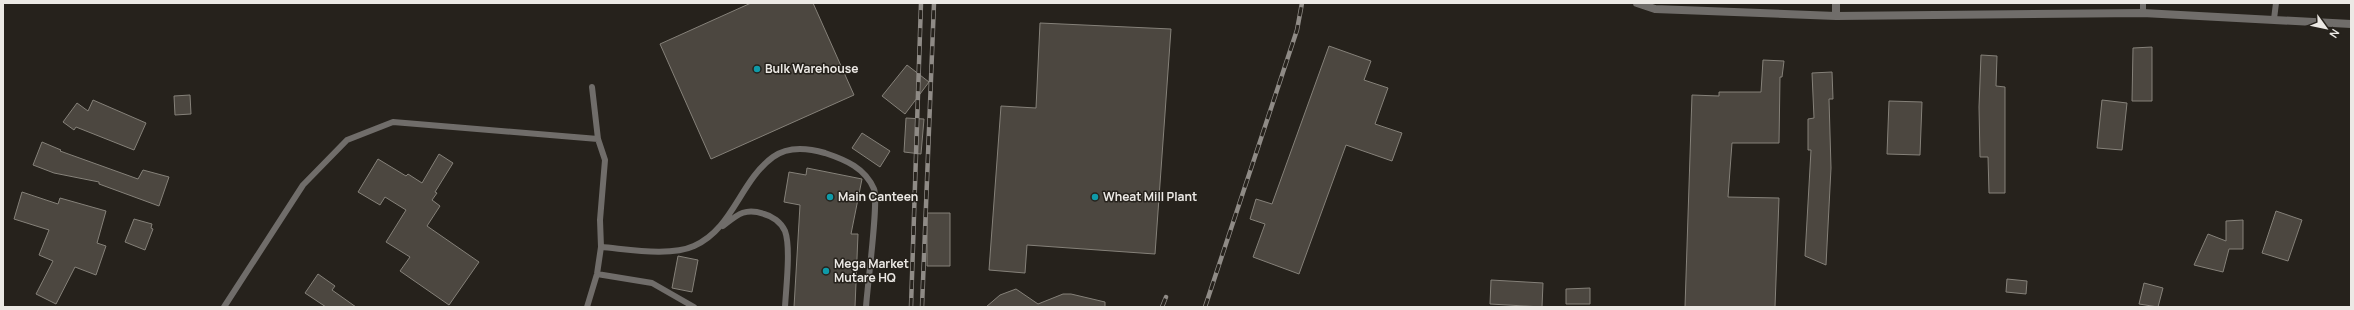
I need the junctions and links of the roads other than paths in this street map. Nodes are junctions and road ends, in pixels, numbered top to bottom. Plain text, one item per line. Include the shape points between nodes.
1 (1637, 3) edge
2 (1836, 3) edge
3 (2143, 3) edge
4 (2276, 3) edge
5 (2143, 13) junction
6 (1836, 16) junction
7 (2274, 19) junction
8 (2351, 24) edge
9 (592, 87) dead end
10 (598, 139) junction
11 (719, 230) junction
12 (601, 247) junction
13 (597, 274) junction
14 (224, 307) edge
15 (587, 307) edge
16 (694, 307) edge
17 (786, 307) edge
18 (866, 307) edge

1 - 6 street via 1655,9
2 - 6 street
3 - 5 lane
4 - 7 lane
5 - 6 street
5 - 7 street
7 - 8 street
9 - 10 lane
10 - 12 lane via 605,160 600,220
10 - 14 lane via 393,122 347,140 303,185
11 - 12 lane via 693,247 657,252
11 - 17 lane via 741,212 758,212 773,217 784,230 787,243
11 - 18 lane via 746,187 773,157 795,148 812,149 842,158 862,170 875,191
12 - 13 lane
13 - 15 lane
13 - 16 lane via 652,283

